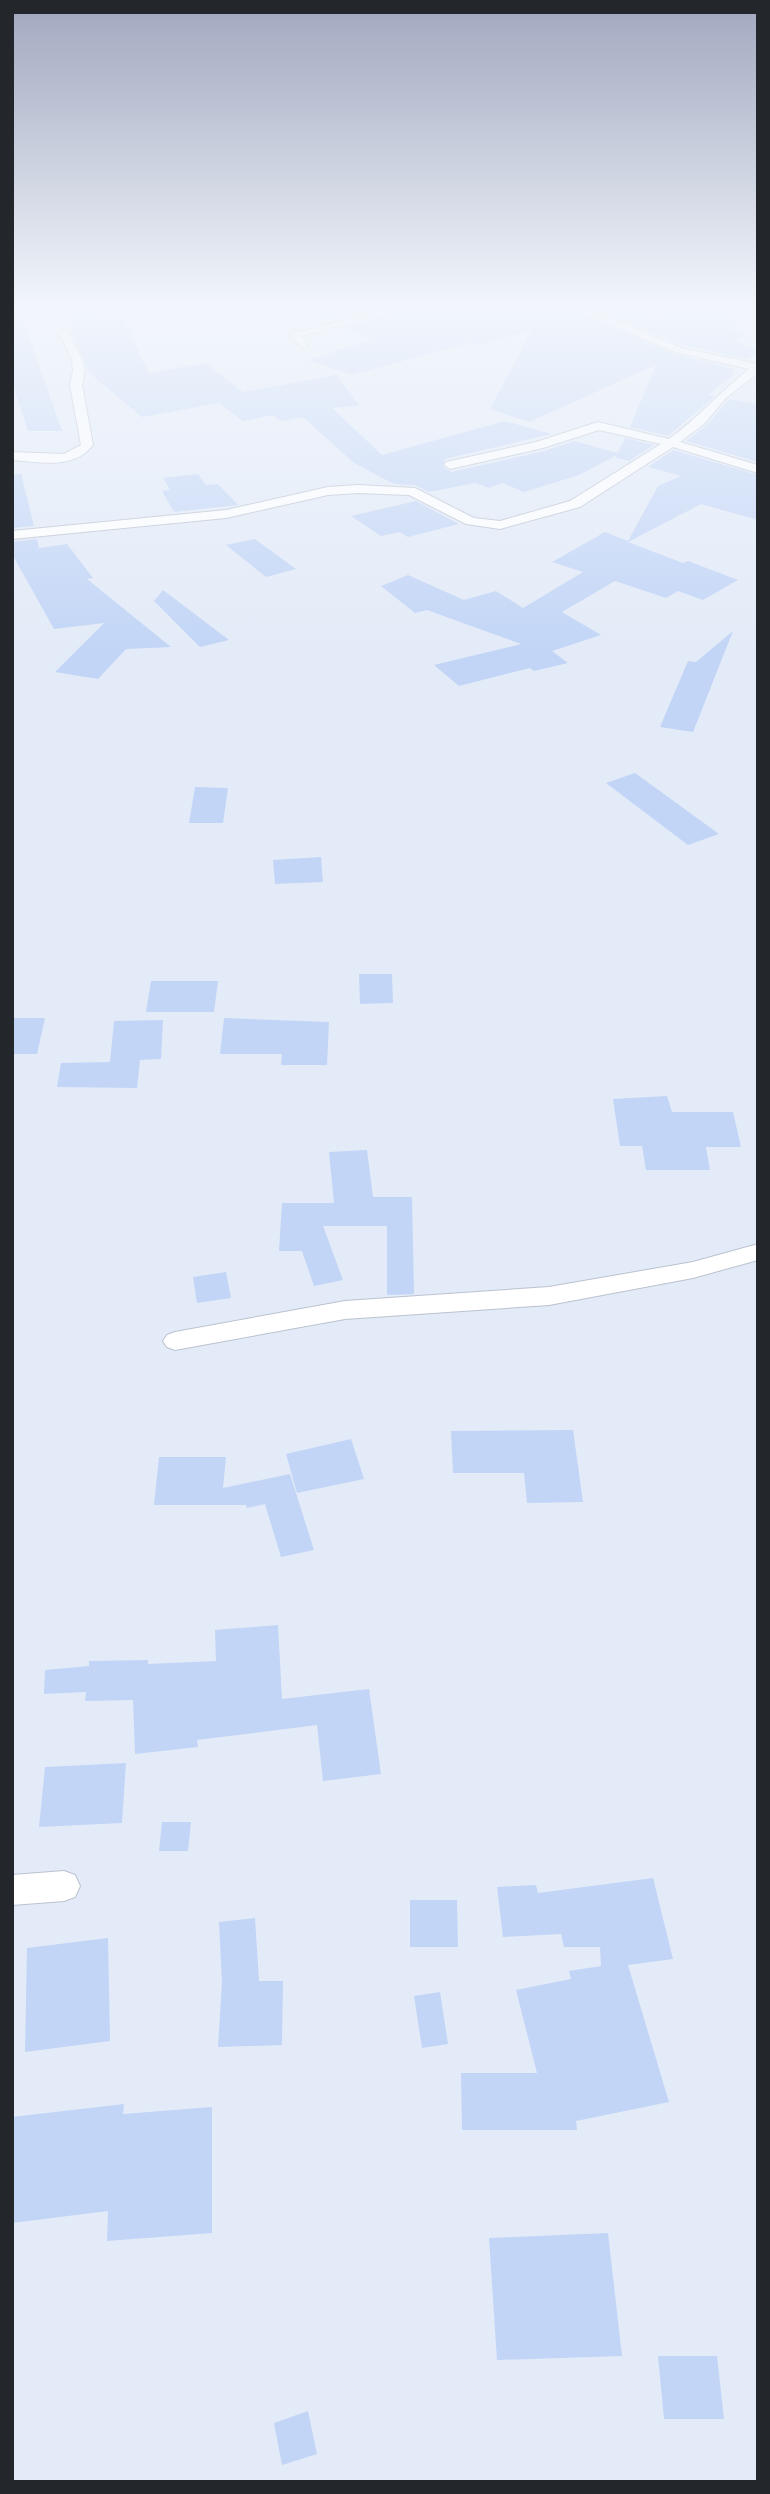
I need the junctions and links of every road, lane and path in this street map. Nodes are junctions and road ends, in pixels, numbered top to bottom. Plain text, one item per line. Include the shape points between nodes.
1 (82, 420) edge
2 (702, 420) edge
3 (671, 443) junction
4 (12, 456) edge
5 (450, 465) dead end
6 (758, 469) edge
7 (12, 535) edge
8 (758, 1252) edge
9 (175, 1341) dead end
10 (64, 1886) dead end
11 (12, 1890) edge

1 - 4 street via 87,445 81,453
2 - 3 street
3 - 5 street via 594,426 539,445
3 - 6 street
3 - 7 street via 575,504 500,525 471,521 411,491 366,489 328,491 226,514
8 - 9 street via 549,1296 345,1310
10 - 11 street

